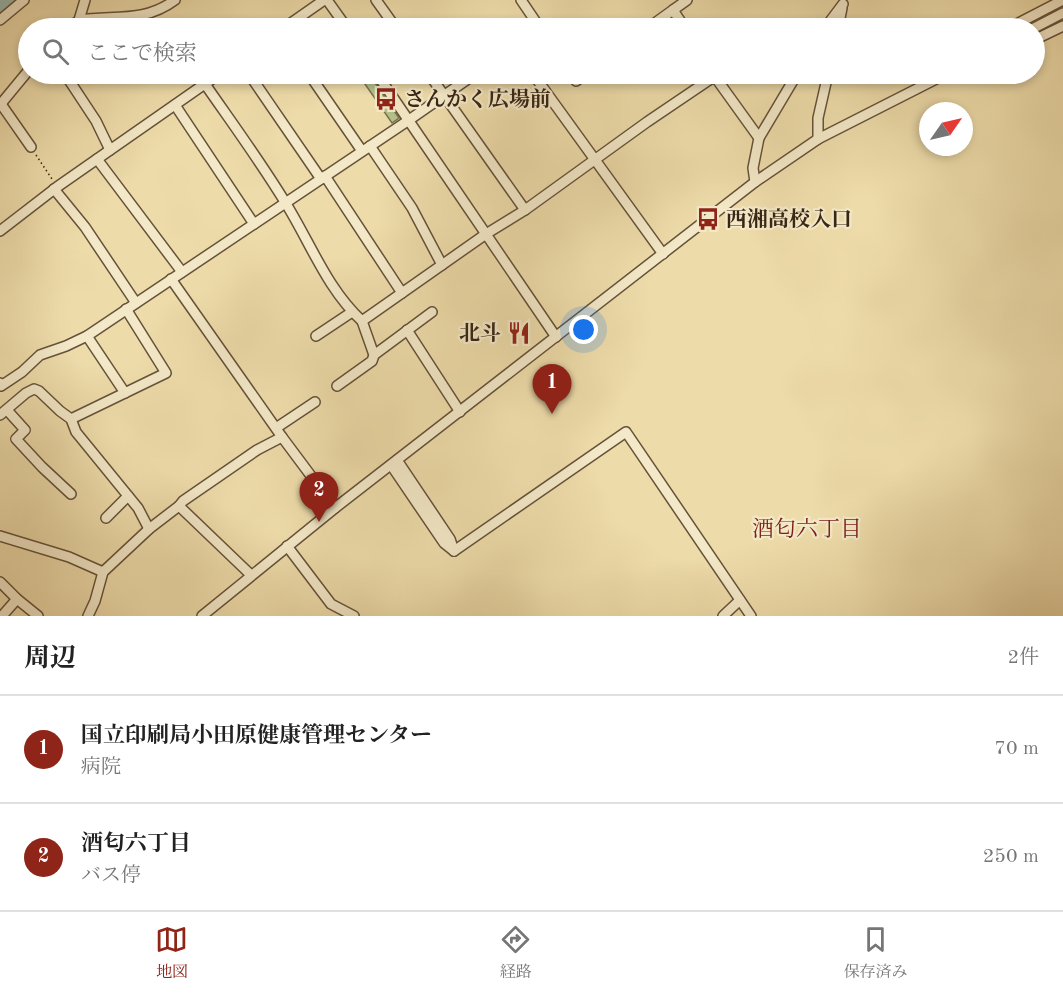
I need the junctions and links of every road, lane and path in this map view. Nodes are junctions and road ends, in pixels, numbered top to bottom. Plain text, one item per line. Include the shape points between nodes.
1 (24, 0) edge
2 (85, 0) edge
3 (175, 0) edge
4 (326, 0) edge
5 (376, 0) edge
6 (521, 0) edge
7 (687, 0) edge
8 (1063, 0) edge
9 (843, 2) edge
10 (673, 10) junction
11 (1063, 13) edge
12 (80, 18) edge
13 (110, 18) edge
14 (299, 18) edge
15 (340, 18) edge
16 (389, 18) edge
17 (533, 18) edge
18 (662, 18) edge
19 (678, 18) edge
20 (832, 18) edge
21 (839, 18) edge
22 (1028, 18) edge
23 (0, 20) edge
24 (1045, 22) edge
25 (1063, 26) edge
26 (1045, 35) edge
27 (18, 82) edge
28 (72, 84) edge
29 (205, 84) joint
30 (256, 84) edge
31 (317, 84) edge
32 (384, 84) edge
33 (436, 84) edge
34 (460, 84) edge
35 (540, 84) edge
36 (701, 84) edge
37 (720, 84) edge
38 (791, 84) edge
39 (826, 84) edge
40 (926, 84) edge
41 (444, 95) junction
42 (0, 104) edge
43 (175, 105) junction
44 (409, 120) junction
45 (759, 138) junction
46 (818, 139) junction
47 (31, 147) joint
48 (366, 149) junction
49 (110, 150) junction
50 (97, 159) junction
51 (595, 159) junction
52 (323, 177) junction
53 (755, 182) junction
54 (56, 188) junction
55 (286, 202) junction
56 (525, 210) junction
57 (254, 224) junction
58 (0, 231) edge
59 (486, 234) junction
60 (663, 254) junction
61 (442, 265) junction
62 (183, 272) junction
63 (171, 279) junction
64 (402, 293) junction
65 (136, 303) junction
66 (126, 309) junction
67 (352, 312) junction
68 (432, 312) dead end
69 (362, 321) junction
70 (407, 330) junction
71 (87, 336) junction
72 (316, 336) dead end
73 (556, 337) junction
74 (374, 355) junction
75 (0, 385) edge
76 (337, 386) dead end
77 (124, 393) junction
78 (315, 402) dead end
79 (4, 412) edge
80 (460, 412) junction
81 (71, 419) junction
82 (276, 428) junction
83 (282, 437) junction
84 (394, 463) junction
85 (71, 494) dead end
86 (128, 496) junction
87 (179, 506) junction
88 (335, 508) junction
89 (106, 518) dead end
90 (149, 529) junction
91 (0, 536) edge
92 (287, 546) junction
93 (103, 572) junction
94 (251, 575) junction
95 (0, 582) edge
96 (17, 599) junction
97 (740, 600) junction
98 (348, 615) edge
99 (2, 616) edge
100 (38, 616) edge
101 (88, 616) edge
102 (202, 616) edge
103 (723, 616) edge
104 (751, 616) edge

1 - 23 street
2 - 12 street
3 - 13 street via 141,16
4 - 14 street
4 - 15 street
5 - 16 street
6 - 17 street
7 - 10 street
8 - 22 street
9 - 20 street
9 - 21 street
10 - 18 street
10 - 19 street
11 - 24 street
25 - 26 street
27 - 42 street
28 - 49 street
29 - 43 street
29 - 55 street
30 - 52 street
31 - 48 street
32 - 44 street
33 - 41 street
34 - 41 street
35 - 51 street
36 - 51 street
37 - 45 street
38 - 45 street
39 - 46 street
40 - 46 street
41 - 44 street
41 - 56 street
42 - 47 street
43 - 49 street
43 - 57 street
44 - 48 street
44 - 59 street
45 - 53 street via 753,168
46 - 53 street
47 - 54 path
48 - 52 street
48 - 61 street via 412,208
49 - 50 street
50 - 54 street
50 - 62 street
51 - 56 street
51 - 60 street
52 - 55 street
52 - 64 street
53 - 60 street
54 - 58 street
54 - 65 street
55 - 57 street
55 - 67 street via 334,288
56 - 59 street
57 - 62 street
59 - 61 street
59 - 73 street
60 - 73 street
61 - 64 street
62 - 63 street
63 - 65 street
63 - 82 street
64 - 69 street
65 - 66 street
66 - 71 street
66 - 77 street via 166,373
67 - 69 street
67 - 72 street
68 - 70 street
69 - 74 street
70 - 74 street
70 - 80 street
71 - 75 street via 40,355
71 - 77 street
73 - 80 street
74 - 76 street via 372,361
77 - 81 street
78 - 82 street
79 - 81 street via 34,389
79 - 85 street via 25,430 16,440
80 - 84 street
81 - 86 street via 76,432
82 - 83 street
83 - 87 street via 257,450
83 - 88 street
84 - 88 street
84 - 97 street via 444,543 454,551 626,432
86 - 89 street
86 - 90 street
87 - 90 street
87 - 94 street
88 - 92 street
90 - 93 street
91 - 93 street
92 - 94 street
92 - 98 street via 331,604
93 - 101 street
94 - 102 street
95 - 96 street
96 - 99 street
96 - 100 street
97 - 103 street
97 - 104 street

